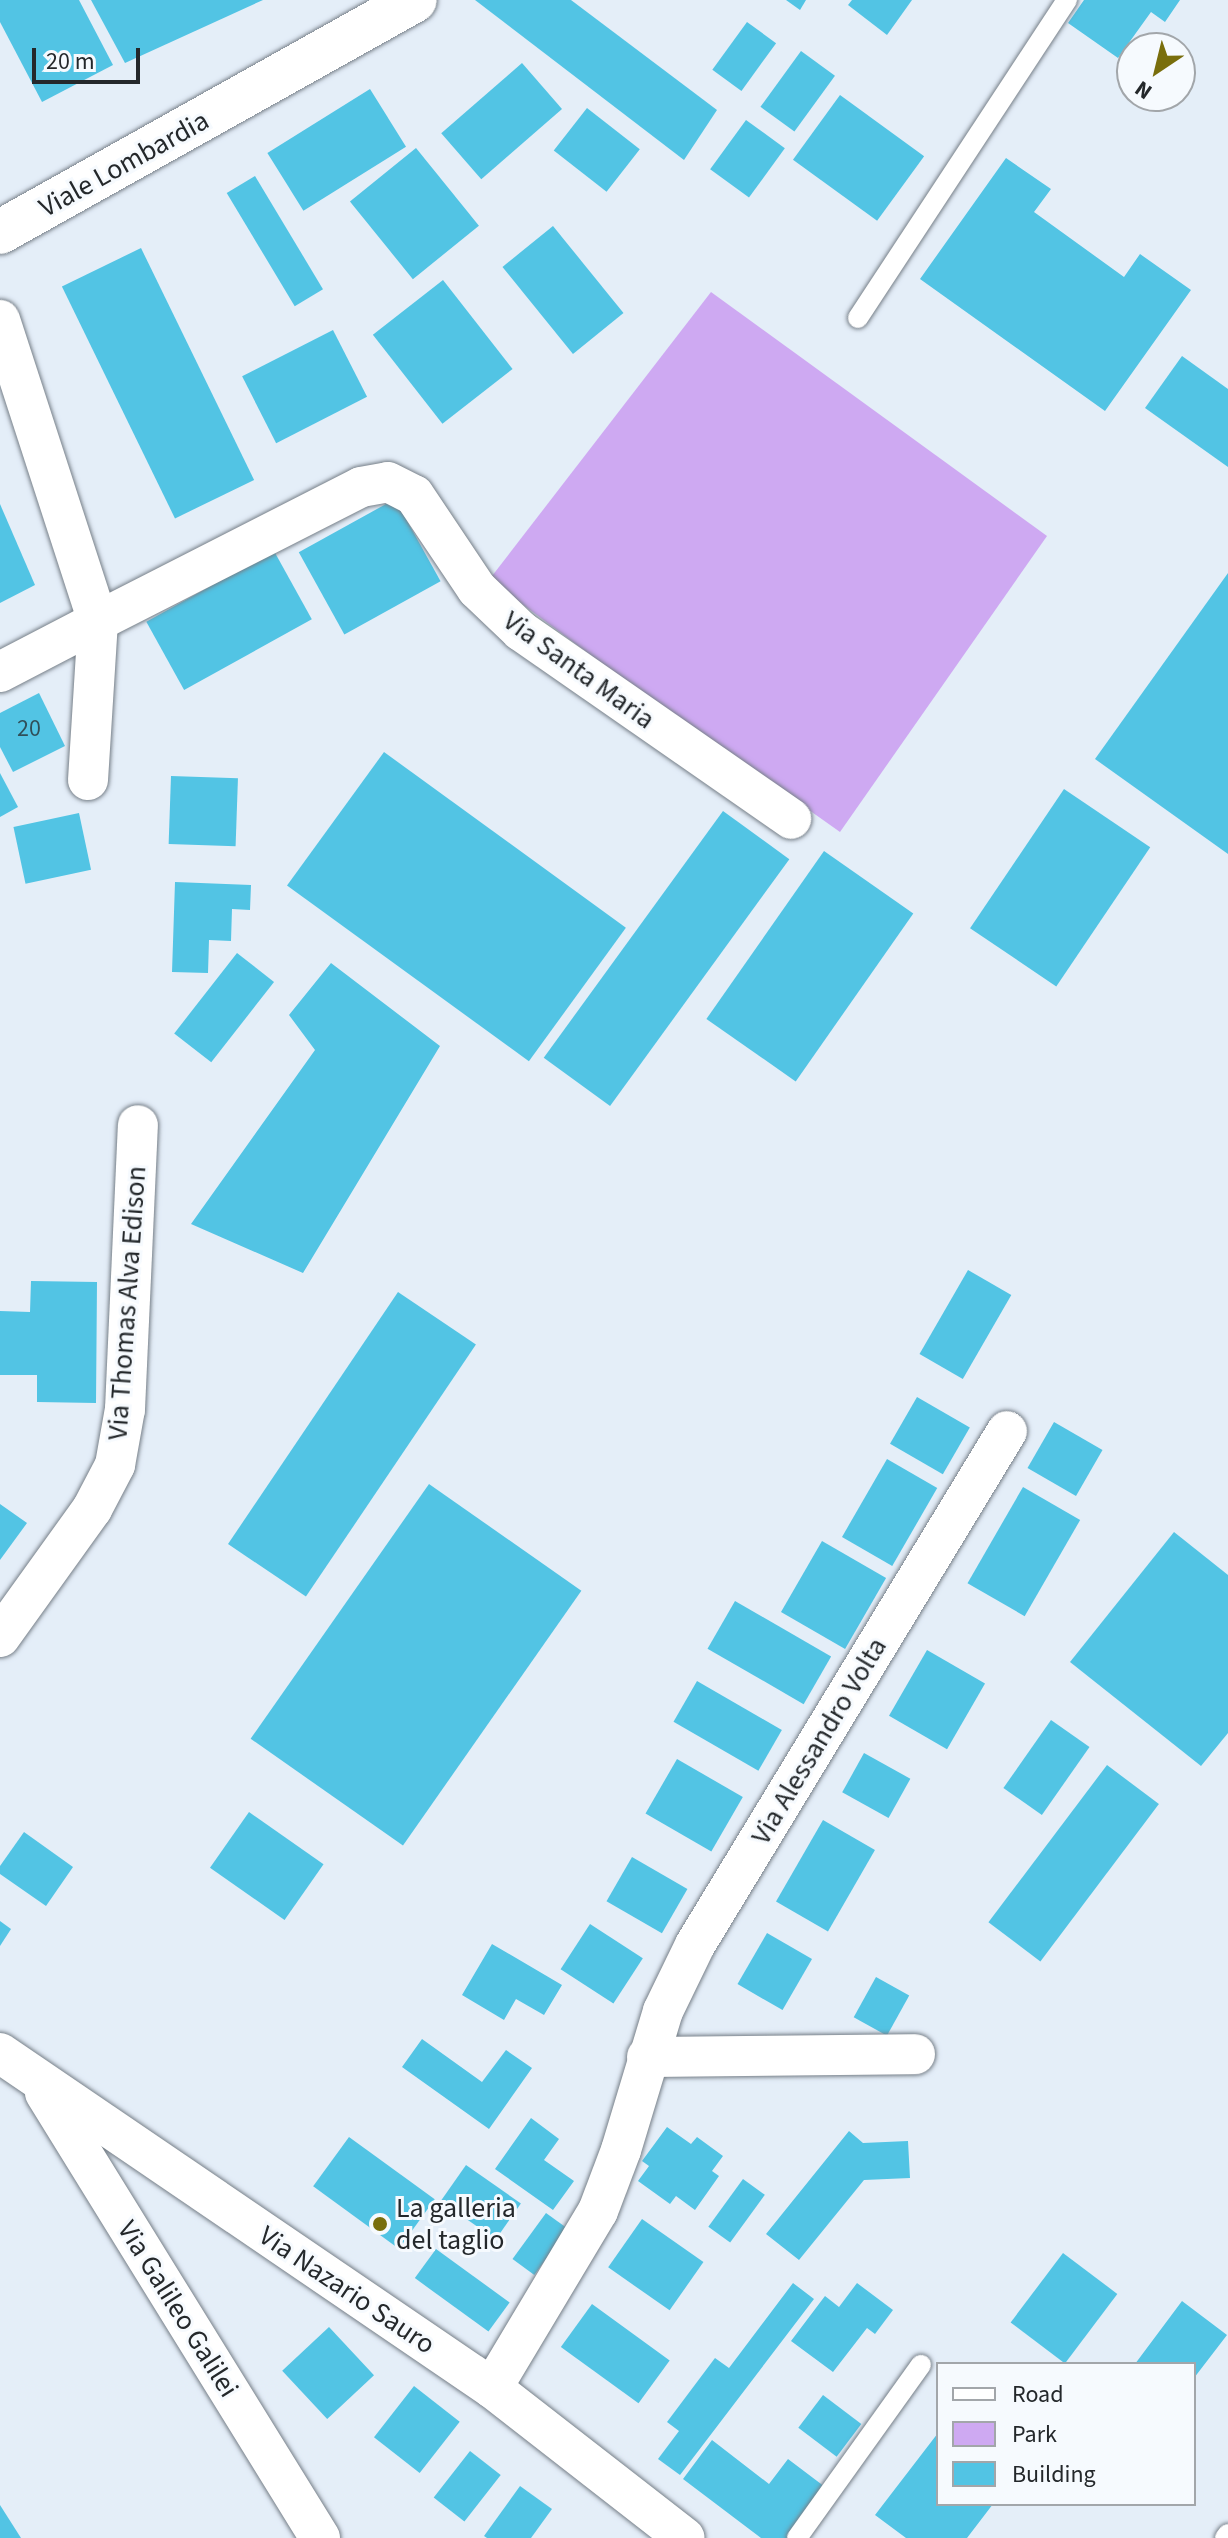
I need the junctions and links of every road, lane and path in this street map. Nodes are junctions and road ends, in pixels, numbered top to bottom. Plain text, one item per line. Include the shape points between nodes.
1 (415, 0) edge
2 (1067, 0) edge
3 (0, 232) edge
4 (858, 318) dead end
5 (0, 320) edge
6 (98, 621) junction
7 (0, 672) edge
8 (88, 780) dead end
9 (791, 819) dead end
10 (138, 1125) dead end
11 (1007, 1431) dead end
12 (0, 1637) edge
13 (0, 2053) edge
14 (915, 2054) dead end
15 (647, 2057) junction
16 (36, 2080) junction
17 (921, 2365) dead end
18 (492, 2388) junction
19 (320, 2538) edge
20 (685, 2538) edge
21 (797, 2538) edge

1 - 3 main road, Viale Lombardia
2 - 4 lane
5 - 6 street
6 - 7 street, Via Santa Maria
6 - 8 street
6 - 9 street, Via Santa Maria via 361,487 388,482 414,495 477,589 521,631
10 - 12 street, Via Thomas Alva Edison via 125,1409 115,1465 92,1509
11 - 15 street, Via Alessandro Volta via 695,1945
13 - 16 street, Via Nazario Sauro
14 - 15 street
15 - 18 street, Via Alessandro Volta via 598,2211
16 - 18 street, Via Nazario Sauro
16 - 19 street, Via Galileo Galilei
17 - 21 lane
18 - 20 street, Via Nazario Sauro

